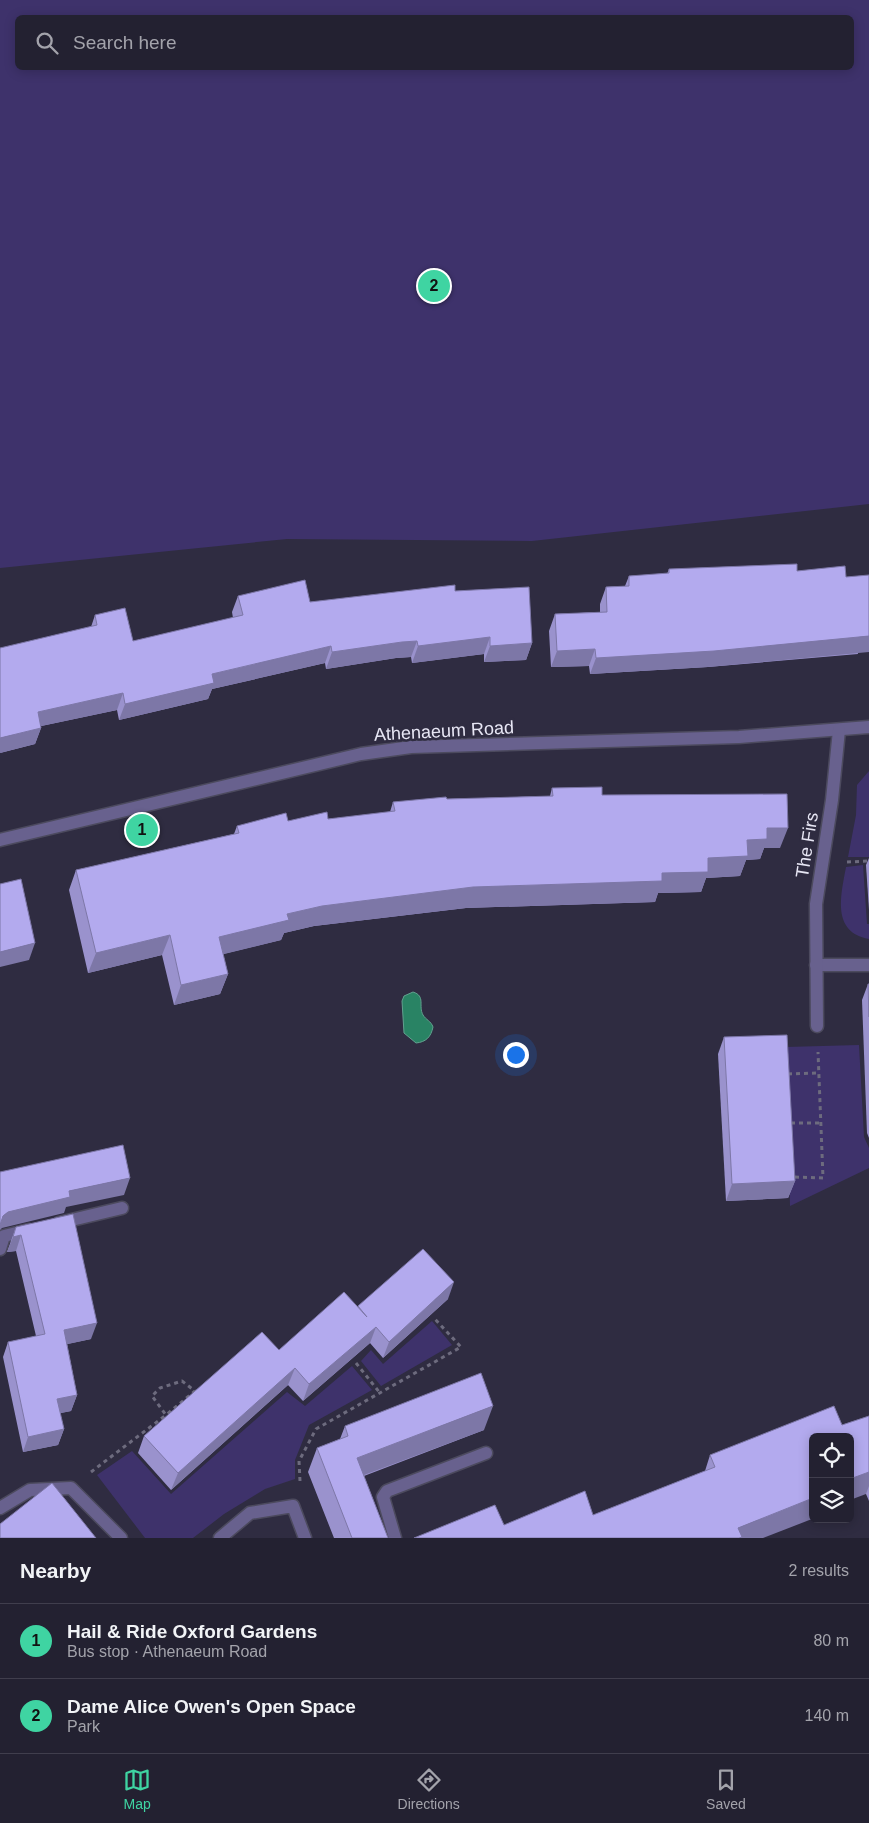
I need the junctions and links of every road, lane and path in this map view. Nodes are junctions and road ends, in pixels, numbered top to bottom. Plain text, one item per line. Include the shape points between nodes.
1 (869, 726) edge
2 (839, 730) junction
3 (0, 840) edge
4 (816, 965) junction
5 (869, 965) edge
6 (817, 1026) joint
7 (788, 1074) edge
8 (819, 1074) junction
9 (821, 1123) junction
10 (791, 1124) edge
11 (795, 1176) edge
12 (122, 1208) dead end
13 (0, 1249) edge
14 (434, 1317) edge
15 (356, 1363) edge
16 (380, 1393) junction
17 (166, 1415) junction
18 (486, 1453) dead end
19 (71, 1488) junction
20 (293, 1506) junction
21 (0, 1508) edge
22 (121, 1538) edge
23 (220, 1538) edge
24 (305, 1538) edge
25 (395, 1538) edge

1 - 2 street, Athenaeum Road
2 - 3 street, Athenaeum Road via 740,737 411,747 361,754
2 - 4 street, The Firs via 816,904
4 - 5 street
4 - 6 street, The Firs
6 - 8 path
7 - 8 path
8 - 9 path
9 - 10 path
9 - 11 path via 823,1178
12 - 13 street via 4,1236
14 - 16 path via 461,1347
15 - 16 path
16 - 20 path via 316,1429 299,1462 300,1479
17 - 17 path via 174,1409 195,1391 182,1381 160,1388 152,1396
17 - 19 path
18 - 25 street via 387,1491 383,1497
19 - 21 street via 30,1490
19 - 22 street
20 - 23 street via 250,1513
20 - 24 street

